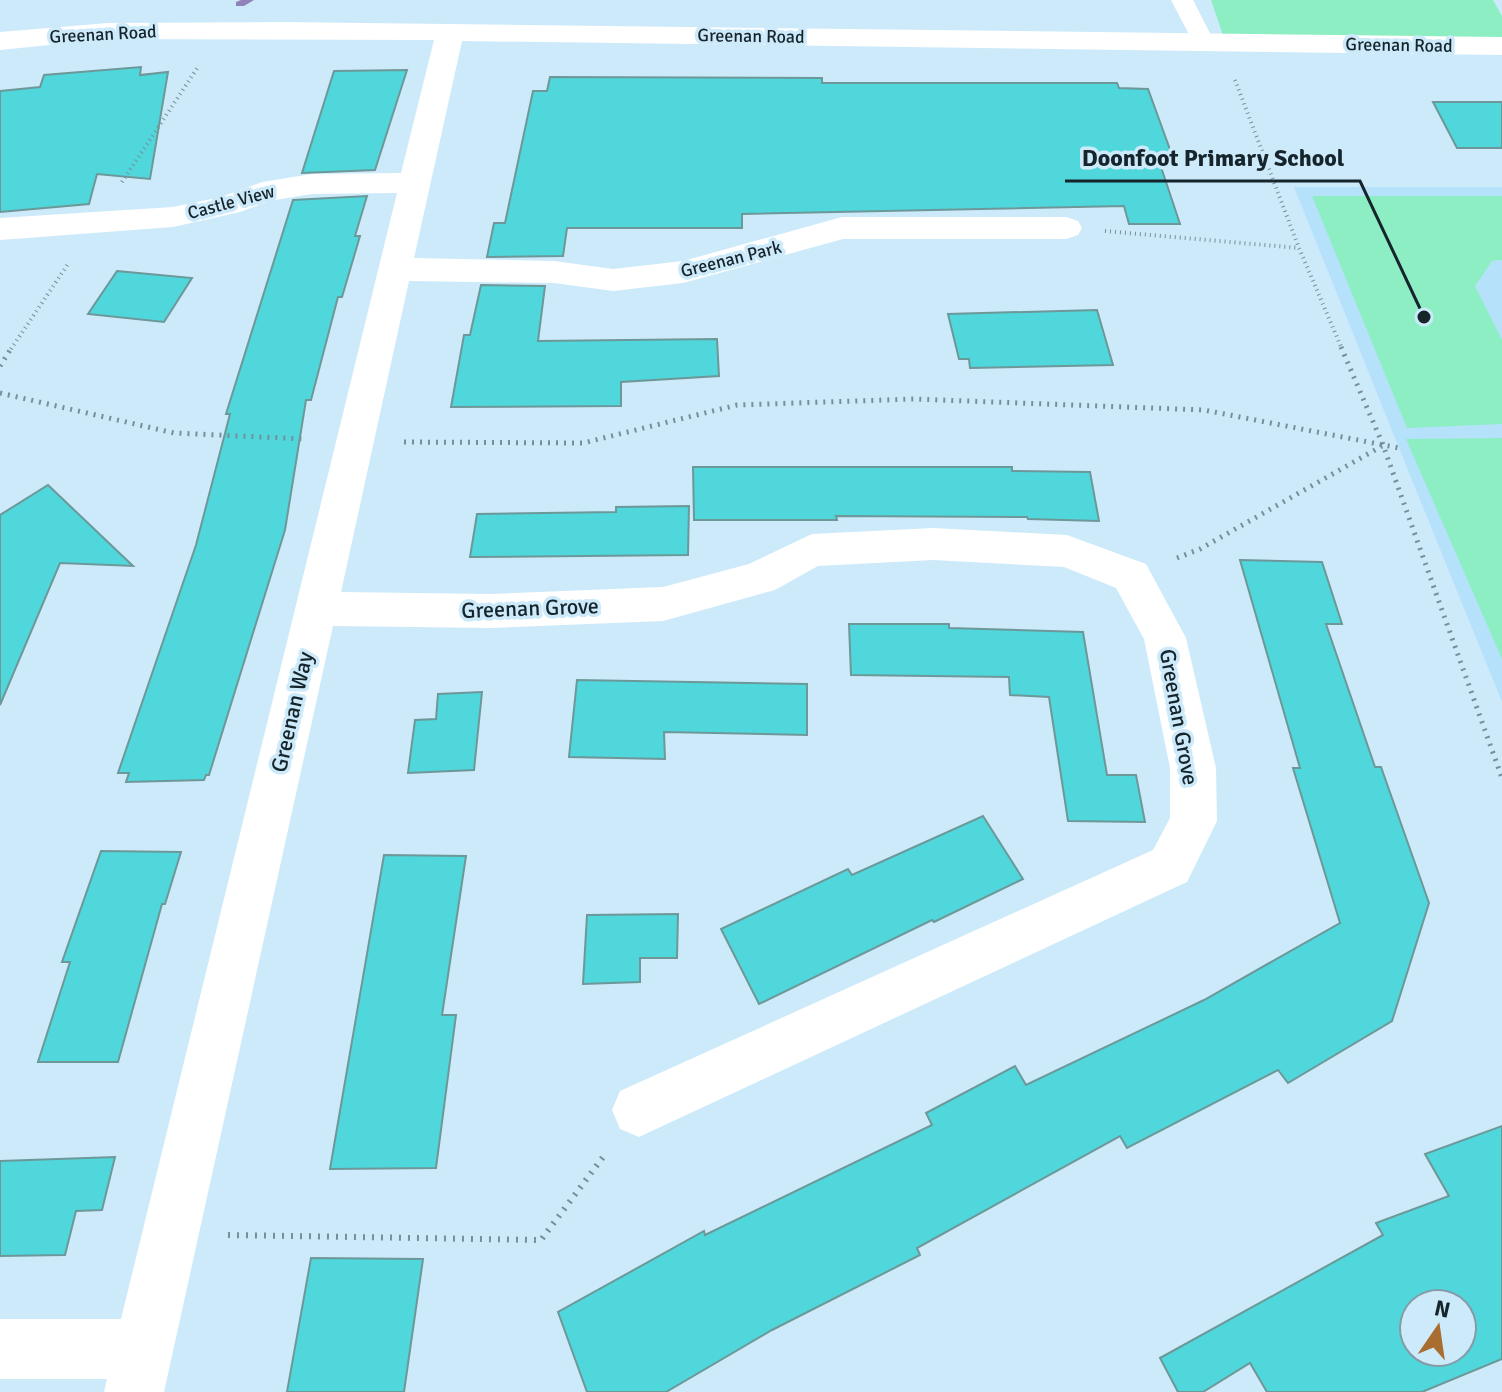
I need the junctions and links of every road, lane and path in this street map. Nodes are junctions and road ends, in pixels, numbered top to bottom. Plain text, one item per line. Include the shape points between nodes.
1 (1182, 0) edge
2 (450, 32) junction
3 (0, 41) edge
4 (1213, 43) junction
5 (1502, 46) edge
6 (415, 183) junction
7 (1066, 228) joint
8 (0, 229) edge
9 (1299, 248) junction
10 (394, 270) junction
11 (0, 393) edge
12 (354, 441) junction
13 (1383, 445) junction
14 (1399, 448) dead end
15 (1131, 576) junction
16 (316, 609) junction
17 (1502, 778) edge
18 (639, 1110) joint
19 (171, 1234) junction
20 (0, 1349) edge
21 (139, 1370) edge

1 - 4 lane
2 - 3 street, Greenan Road via 108,31
2 - 4 street, Greenan Road
2 - 6 street, Greenan Way
4 - 5 street, Greenan Road
4 - 9 path
6 - 8 street, Castle View via 312,184 173,217
6 - 10 street, Greenan Way
7 - 9 path
7 - 10 street, Greenan Park via 842,228 683,272 613,280 554,272
9 - 13 path
10 - 12 street, Greenan Way
11 - 12 path via 174,433
12 - 13 path via 583,443 737,405 914,399 1204,410
12 - 16 street, Greenan Way
13 - 14 path
13 - 15 path via 1200,549
13 - 17 path
15 - 16 street, Greenan Grove via 1067,551 933,544 812,550 760,578 663,604 492,611
15 - 18 street, Greenan Grove via 1165,638 1193,768 1194,821 1170,866
16 - 19 street, Greenan Way
18 - 19 path via 541,1240
19 - 21 street, Greenan Way
20 - 21 street

